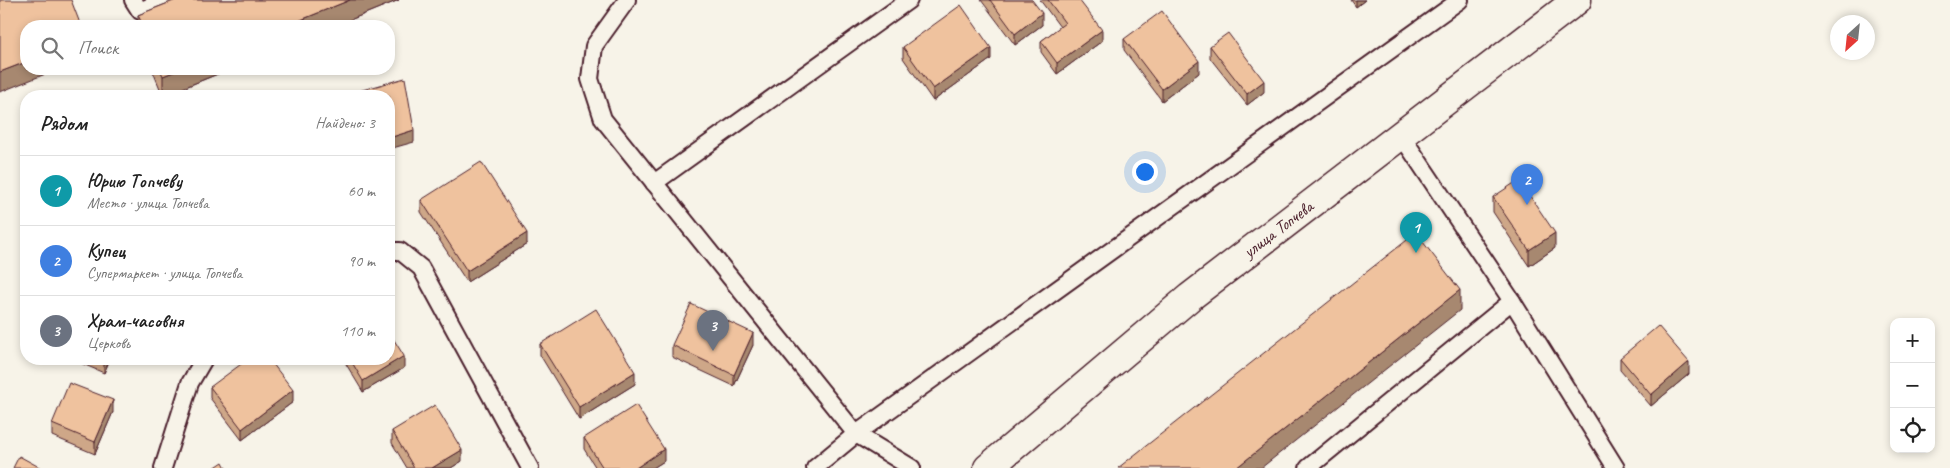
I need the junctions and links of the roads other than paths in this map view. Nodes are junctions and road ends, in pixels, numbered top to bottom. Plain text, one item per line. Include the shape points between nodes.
1 (134, 0) edge
2 (164, 0) edge
3 (627, 0) edge
4 (909, 0) edge
5 (1460, 0) edge
6 (1575, 1) edge
7 (1401, 135) junction
8 (654, 183) junction
9 (395, 251) edge
10 (1512, 301) junction
11 (200, 365) edge
12 (856, 434) junction
13 (163, 468) edge
14 (530, 468) edge
15 (815, 468) edge
16 (912, 468) edge
17 (988, 468) edge
18 (1308, 468) edge
19 (1616, 468) edge

1 - 2 lane via 140,11
3 - 8 lane via 594,46 590,79 602,119
4 - 8 lane
5 - 12 lane
6 - 7 street, улица Топчева
7 - 10 lane
7 - 17 street, улица Топчева via 1190,297
8 - 12 lane
9 - 14 lane via 400,251 421,268
10 - 18 lane
10 - 19 lane
11 - 13 lane via 190,383
12 - 15 lane
12 - 16 lane

